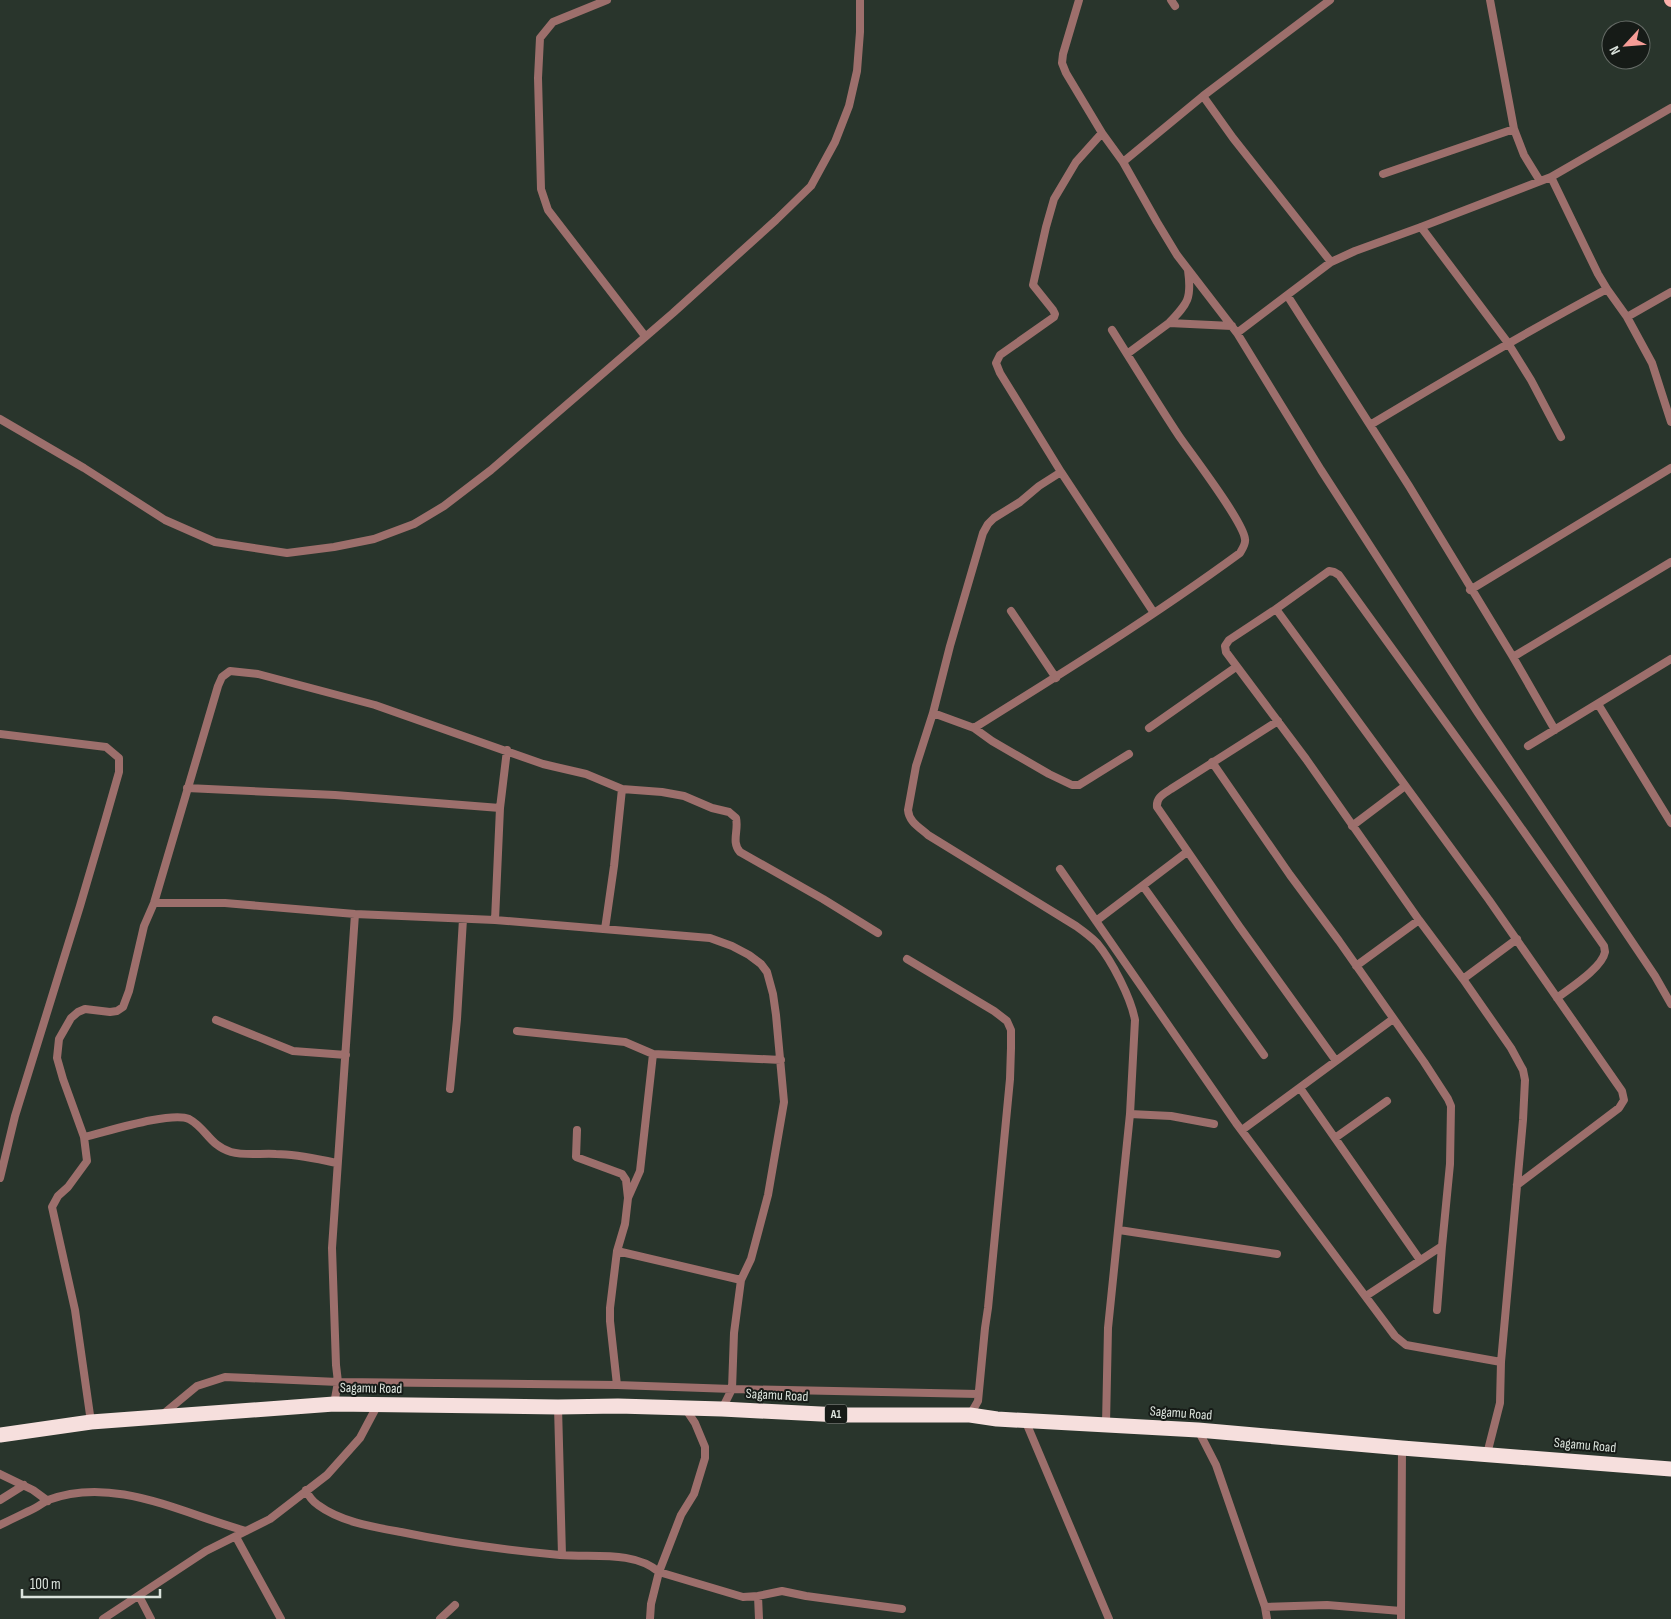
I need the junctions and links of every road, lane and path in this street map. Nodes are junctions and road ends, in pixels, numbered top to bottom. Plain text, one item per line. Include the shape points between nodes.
1 (607, 0) edge
2 (860, 0) edge
3 (1079, 0) edge
4 (1330, 0) edge
5 (1490, 0) edge
6 (1203, 96) junction
7 (1671, 108) edge
8 (1514, 129) junction
9 (1102, 133) junction
10 (1123, 162) junction
11 (1383, 174) dead end
12 (1551, 177) junction
13 (1540, 181) junction
14 (1421, 228) junction
15 (1331, 262) junction
16 (1188, 270) junction
17 (1607, 289) junction
18 (1671, 292) edge
19 (1287, 295) junction
20 (1628, 317) junction
21 (1169, 323) junction
22 (1232, 326) junction
23 (1112, 330) dead end
24 (1237, 333) junction
25 (645, 336) junction
26 (1508, 343) junction
27 (1127, 354) junction
28 (0, 419) edge
29 (1671, 422) edge
30 (1370, 425) junction
31 (1561, 437) dead end
32 (1671, 468) edge
33 (1061, 472) junction
34 (1671, 562) edge
35 (1470, 590) junction
36 (1276, 609) junction
37 (1011, 611) dead end
38 (1154, 613) junction
39 (1513, 657) junction
40 (1670, 662) edge
41 (1236, 667) junction
42 (1056, 678) junction
43 (1598, 704) junction
44 (933, 713) junction
45 (1278, 721) junction
46 (974, 728) junction
47 (1150, 728) dead end
48 (1555, 730) junction
49 (0, 734) edge
50 (1528, 746) dead end
51 (507, 750) junction
52 (1129, 754) dead end
53 (1212, 762) junction
54 (1404, 786) junction
55 (187, 788) junction
56 (622, 789) junction
57 (500, 808) junction
58 (1671, 823) edge
59 (1352, 826) junction
60 (1188, 852) junction
61 (1060, 869) dead end
62 (1143, 886) junction
63 (154, 903) junction
64 (355, 914) junction
65 (462, 920) junction
66 (495, 920) junction
67 (1419, 920) junction
68 (1096, 921) junction
69 (605, 929) junction
70 (878, 934) dead end
71 (1516, 939) junction
72 (908, 959) dead end
73 (1356, 966) junction
74 (1463, 979) junction
75 (1557, 998) junction
76 (1671, 1004) edge
77 (1393, 1019) junction
78 (216, 1020) dead end
79 (517, 1031) dead end
80 (653, 1054) junction
81 (346, 1055) junction
82 (1264, 1055) dead end
83 (781, 1060) junction
84 (1336, 1060) junction
85 (1300, 1088) junction
86 (450, 1089) dead end
87 (1387, 1101) dead end
88 (1130, 1114) junction
89 (1214, 1124) dead end
90 (577, 1130) dead end
91 (1242, 1130) junction
92 (84, 1137) junction
93 (1335, 1138) junction
94 (337, 1163) junction
95 (0, 1178) edge
96 (1518, 1185) junction
97 (628, 1198) junction
98 (1119, 1230) junction
99 (1442, 1246) junction
100 (617, 1251) junction
101 (1277, 1254) dead end
102 (1420, 1260) junction
103 (741, 1280) junction
104 (1366, 1296) junction
105 (1437, 1310) dead end
106 (1501, 1362) junction
107 (338, 1382) junction
108 (617, 1385) junction
109 (732, 1390) junction
110 (978, 1394) junction
111 (334, 1404) junction
112 (377, 1406) junction
113 (558, 1407) junction
114 (685, 1408) junction
115 (722, 1408) junction
116 (970, 1415) junction
117 (160, 1416) junction
118 (1025, 1420) junction
119 (91, 1422) junction
120 (1106, 1424) junction
121 (1198, 1430) junction
122 (0, 1435) edge
123 (1402, 1448) junction
124 (1487, 1454) junction
125 (1671, 1468) edge
126 (0, 1474) edge
127 (24, 1485) junction
128 (306, 1490) junction
129 (0, 1500) edge
130 (48, 1500) junction
131 (0, 1525) edge
132 (246, 1531) junction
133 (236, 1537) junction
134 (562, 1555) junction
135 (659, 1572) junction
136 (139, 1596) junction
137 (758, 1596) junction
138 (455, 1605) dead end
139 (1265, 1607) junction
140 (902, 1609) dead end
141 (1401, 1615) edge
142 (103, 1619) edge
143 (151, 1619) edge
144 (281, 1619) edge
145 (440, 1619) edge
146 (650, 1619) edge
147 (760, 1619) edge
148 (1110, 1619) edge
149 (1266, 1619) edge

1 - 25 street via 553,22 540,38 541,189 548,210
2 - 25 street via 857,71 848,106 835,142 811,186
3 - 9 street via 1062,63
4 - 6 street
5 - 8 street
6 - 10 street
6 - 15 street
7 - 12 street
8 - 11 street
8 - 13 street via 1524,155
9 - 10 street
9 - 33 street via 1076,162 1054,199 1046,226 1033,285 1053,310 1054,317 1000,355 996,363
10 - 16 street
12 - 13 street
12 - 17 street
13 - 14 street
14 - 15 street
14 - 26 street
15 - 19 street
16 - 21 street via 1189,300
16 - 22 street
17 - 20 street
17 - 26 street
18 - 20 street
19 - 24 street
19 - 30 street
20 - 29 street via 1652,363
21 - 22 street
21 - 27 street
22 - 24 street
23 - 27 street
24 - 76 street via 1478,713
25 - 28 street via 491,470 444,506 414,524 374,539 334,547 287,553 215,542 165,520
26 - 30 street
26 - 31 street
27 - 38 street via 1245,539 1240,553
30 - 35 street
32 - 35 street
33 - 38 street
33 - 44 street via 994,518 983,533
34 - 39 street
35 - 39 street
36 - 41 street via 1224,646
36 - 54 street
36 - 75 street via 1329,571 1334,572 1505,805 1604,946 1604,957
37 - 42 street
38 - 42 street
39 - 48 street
40 - 43 street
41 - 45 street
41 - 47 street
42 - 46 street
43 - 48 street
43 - 58 street
44 - 46 street
44 - 88 street via 916,766 908,817 928,835 1076,926 1097,943 1130,998 1134,1014
45 - 53 street
45 - 59 street
46 - 52 street via 1072,785 1079,785
48 - 50 street
49 - 95 street via 106,747 119,758 119,772 44,1017
51 - 55 street via 375,705 258,674 230,671 218,686
51 - 56 street via 543,764 586,774
51 - 57 street
53 - 60 street via 1157,802 1157,807
53 - 73 street
54 - 59 street
54 - 71 street
55 - 57 street
55 - 63 street
56 - 69 street
56 - 70 street via 684,796 733,814 737,823 736,848 740,852
57 - 66 street
59 - 67 street
60 - 62 street
60 - 84 street
61 - 68 street
62 - 68 street
62 - 82 street
63 - 64 street via 225,903
63 - 92 street via 144,926 123,1008 110,1012 85,1009 78,1012 59,1039 57,1058
64 - 65 street
64 - 81 street
65 - 66 street
65 - 86 street
66 - 69 street
67 - 73 street
67 - 74 street
68 - 91 street
69 - 83 street via 710,938 749,955 761,964 770,981
71 - 74 street
71 - 75 street
72 - 110 street via 994,1011 1007,1021 1011,1030 999,1210
73 - 77 street
74 - 96 street via 1523,1070
75 - 96 street via 1616,1080 1624,1100 1609,1117
77 - 84 street
77 - 99 street via 1451,1106 1450,1164
78 - 81 street via 293,1050
79 - 80 street via 625,1042
80 - 83 street
80 - 97 street via 640,1171
81 - 94 street
83 - 103 street via 784,1102 773,1171 751,1259
84 - 85 street
85 - 91 street
85 - 93 street
87 - 93 street
88 - 89 street via 1171,1116
88 - 98 street
90 - 97 street via 576,1157 622,1174
91 - 104 street
92 - 94 street via 158,1120 187,1118 214,1144 231,1152 277,1154
92 - 119 street via 88,1160 52,1207 75,1310
93 - 102 street
94 - 107 street via 332,1248
96 - 106 street
97 - 100 street
98 - 101 street
98 - 120 street via 1108,1328
99 - 102 street
99 - 105 street
100 - 103 street
100 - 108 street via 610,1321
102 - 104 street
103 - 109 street via 734,1333
104 - 106 street via 1395,1336 1406,1345
106 - 124 street via 1500,1403
107 - 108 street
107 - 111 street
107 - 117 street via 225,1377 196,1386
108 - 109 street
109 - 110 street
109 - 115 street
110 - 116 street
111 - 112 highway, Sagamu Road / A1
111 - 117 highway, Sagamu Road / A1
112 - 113 highway, Sagamu Road / A1
112 - 128 street via 352,1450
113 - 114 highway, Sagamu Road / A1
113 - 134 street
114 - 115 highway, Sagamu Road / A1
114 - 135 street via 695,1423 705,1458 694,1494 681,1515
115 - 116 highway, Sagamu Road / A1 via 840,1415
116 - 118 highway, Sagamu Road / A1
117 - 119 highway, Sagamu Road / A1
118 - 120 highway, Sagamu Road / A1
118 - 148 street
119 - 122 highway, Sagamu Road / A1
120 - 121 highway, Sagamu Road / A1
121 - 123 highway, Sagamu Road / A1
121 - 139 street via 1216,1465
123 - 124 highway, Sagamu Road / A1
123 - 141 street
124 - 125 highway, Sagamu Road / A1
126 - 127 street
127 - 129 street
127 - 130 street
128 - 132 street via 270,1519
128 - 134 street via 319,1506 355,1522 460,1544
130 - 131 street
130 - 132 street via 72,1494 120,1493
132 - 133 street
133 - 136 street via 206,1551
133 - 144 street
134 - 135 street via 632,1559 650,1564
135 - 137 street via 734,1595
135 - 146 street
136 - 142 street
136 - 143 street
137 - 140 street via 782,1592
137 - 147 street
138 - 145 street
139 - 141 street via 1327,1605
139 - 149 street

